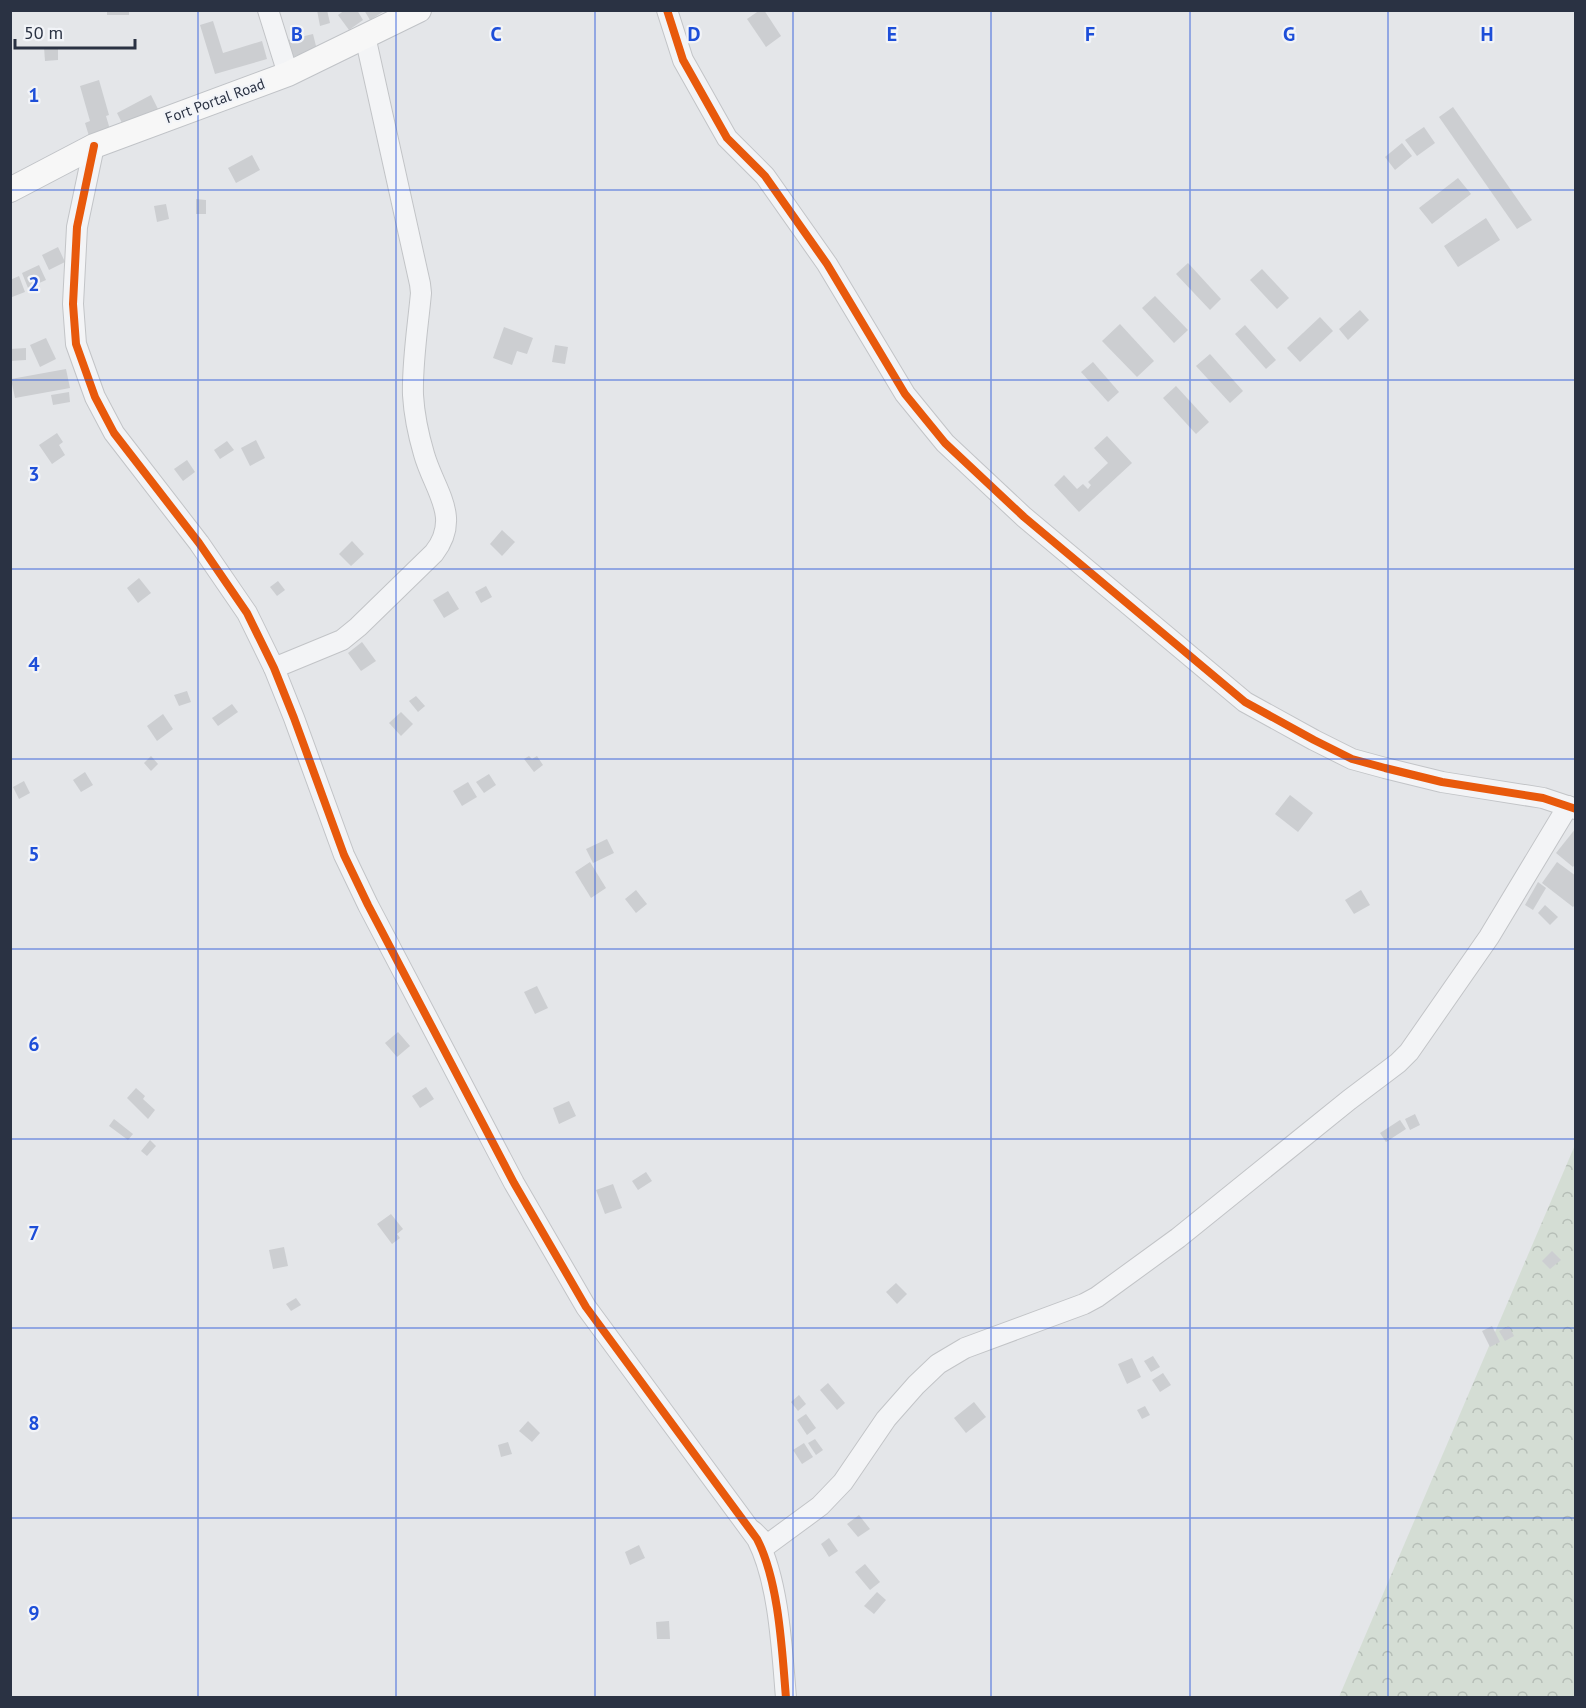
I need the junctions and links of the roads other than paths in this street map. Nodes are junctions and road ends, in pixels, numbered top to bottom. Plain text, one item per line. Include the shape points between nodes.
1 (268, 10) edge
2 (419, 10) edge
3 (667, 10) edge
4 (365, 36) junction
5 (288, 74) junction
6 (94, 146) junction
7 (10, 190) edge
8 (274, 668) junction
9 (1572, 808) edge
10 (751, 1529) junction
11 (786, 1698) edge

1 - 5 street
2 - 4 main road, Fort Portal Road
3 - 9 street via 683,60 727,138 765,176 826,264 905,394 945,444 1024,517 1245,702 1306,736 1352,759 1385,768 1442,782 1543,798
4 - 5 main road, Fort Portal Road
4 - 8 street via 420,284 413,396 424,455 444,502 447,526 444,541 434,553 350,634
5 - 6 main road, Fort Portal Road
6 - 7 main road, Fort Portal Road
6 - 8 street via 77,228 73,304 82,365 114,433 247,613
8 - 10 street via 344,855 514,1183 586,1307
9 - 10 street via 1489,937 1398,1063 1111,1288 1084,1304 965,1348 938,1364 886,1419 843,1482 820,1506 767,1545
10 - 11 street via 761,1547 780,1625

